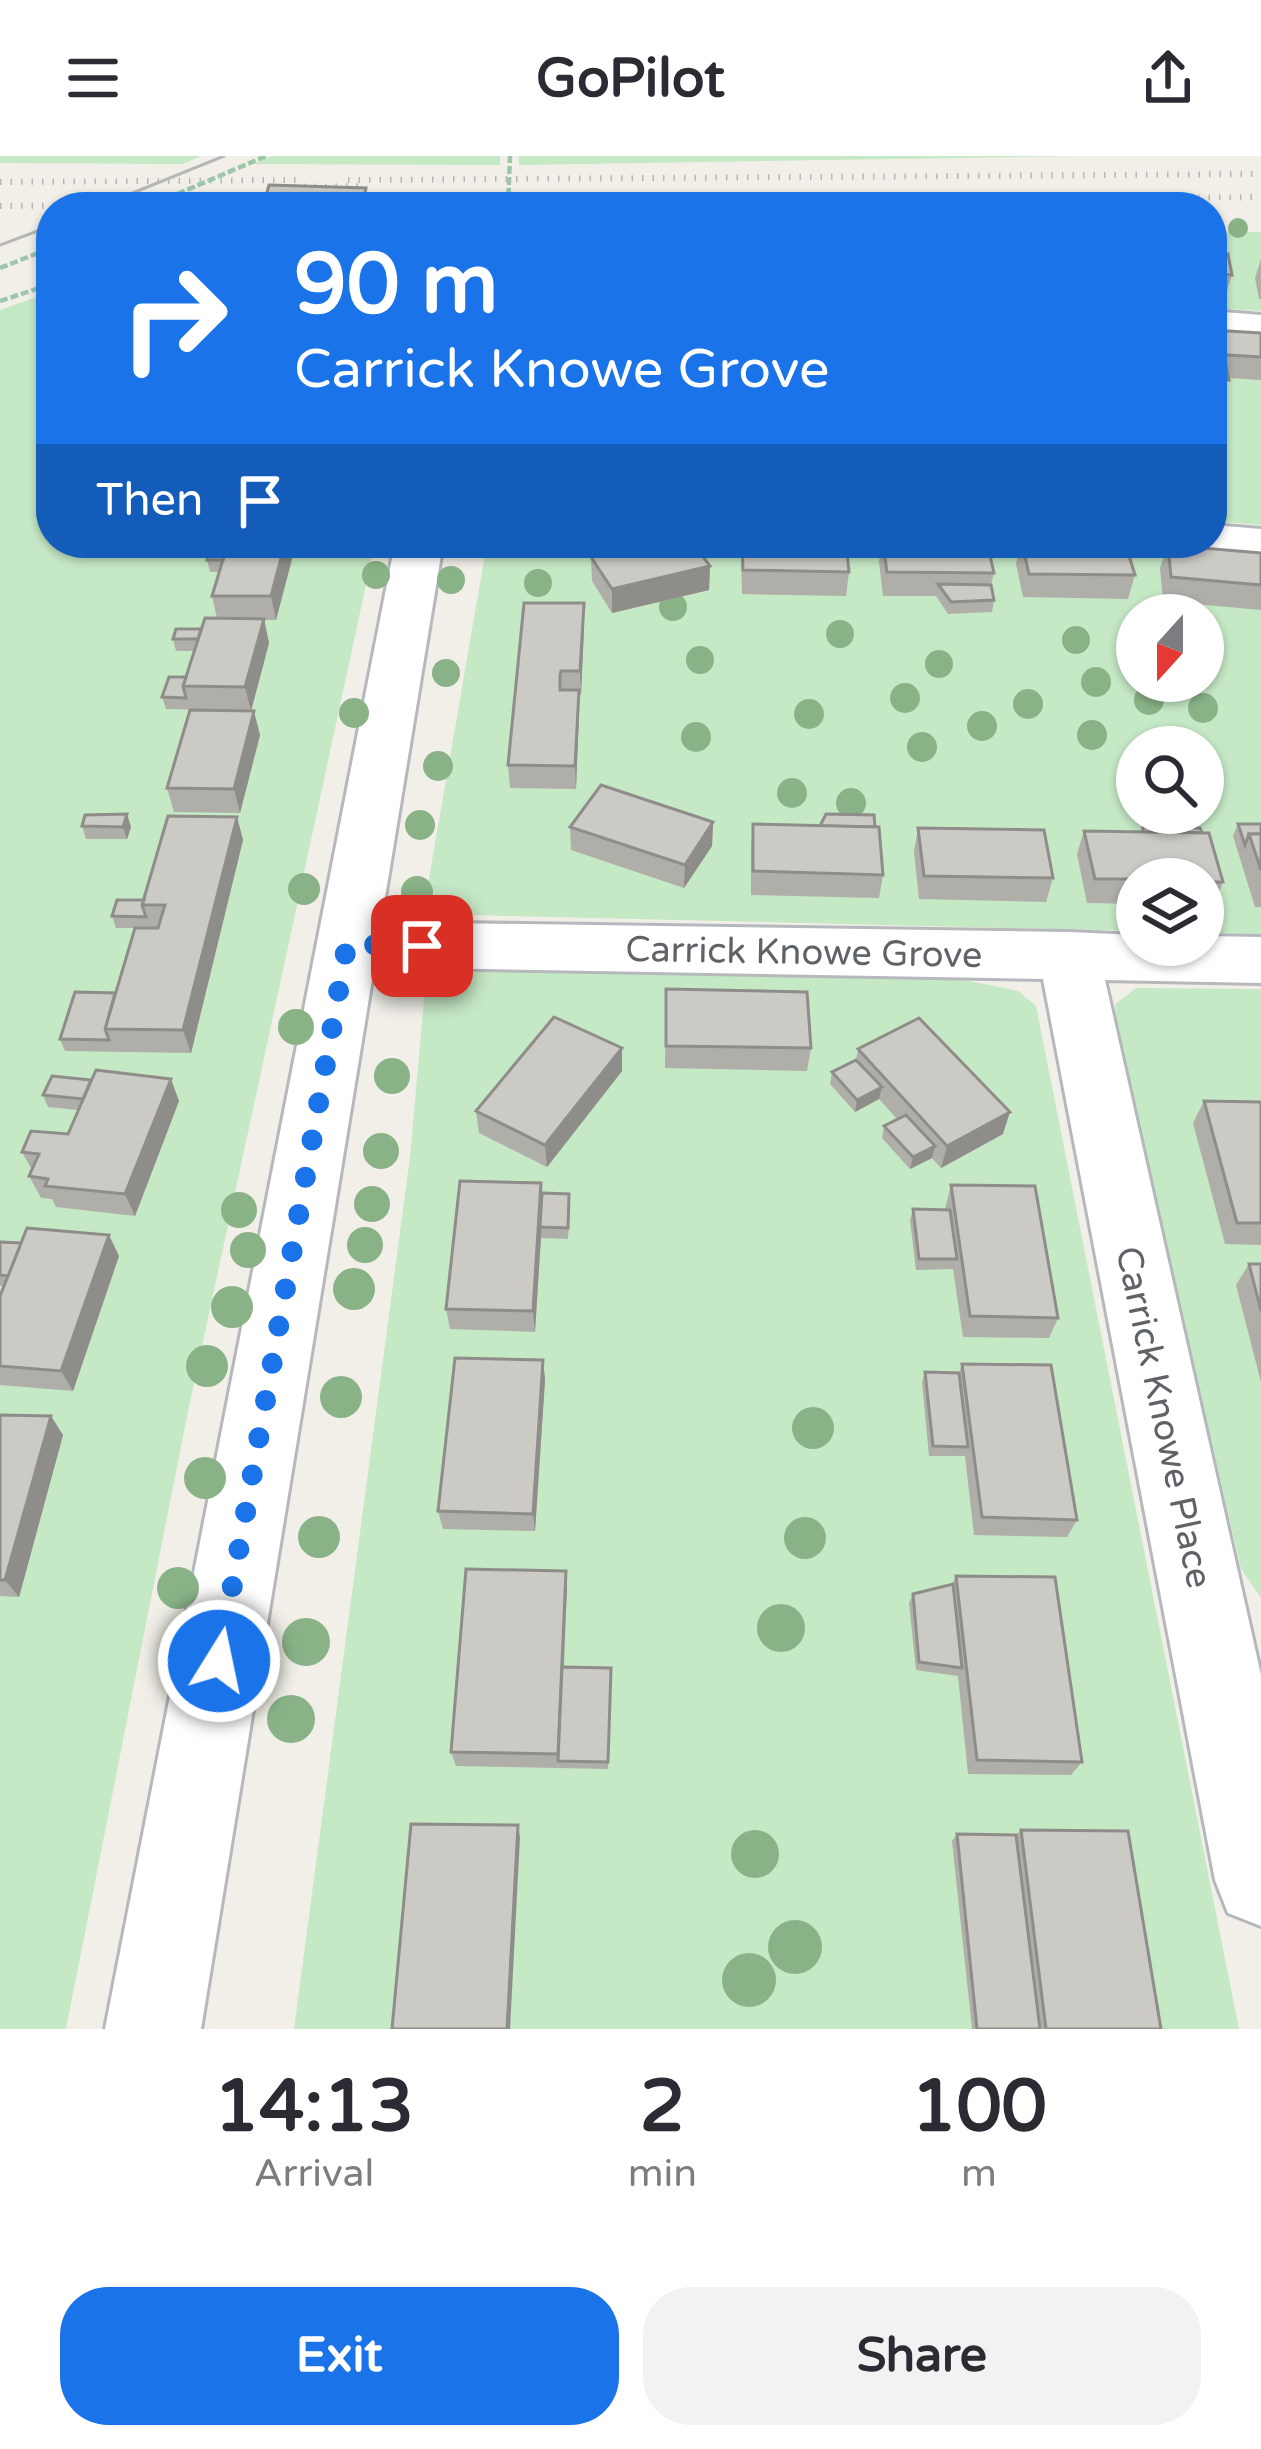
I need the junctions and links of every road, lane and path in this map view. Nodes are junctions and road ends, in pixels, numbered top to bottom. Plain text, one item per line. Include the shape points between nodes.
1 (266, 156) edge
2 (510, 156) edge
3 (182, 192) edge
4 (509, 192) edge
5 (36, 254) edge
6 (0, 268) edge
7 (36, 289) edge
8 (0, 301) edge
9 (1227, 324) edge
10 (1261, 327) edge
11 (1227, 540) edge
12 (1261, 543) edge
13 (416, 558) edge
14 (347, 944) junction
15 (1069, 955) junction
16 (1261, 961) edge
17 (1240, 1689) edge
18 (1261, 1880) edge
19 (153, 2029) edge

1 - 3 path, bridge
2 - 4 path, bridge
5 - 6 path
7 - 8 path
9 - 10 street
11 - 12 street
13 - 14 street
14 - 15 street, Carrick Knowe Grove
14 - 19 street
15 - 16 street, Carrick Knowe Grove
15 - 17 street, Carrick Knowe Place
17 - 18 street, Carrick Knowe Place

